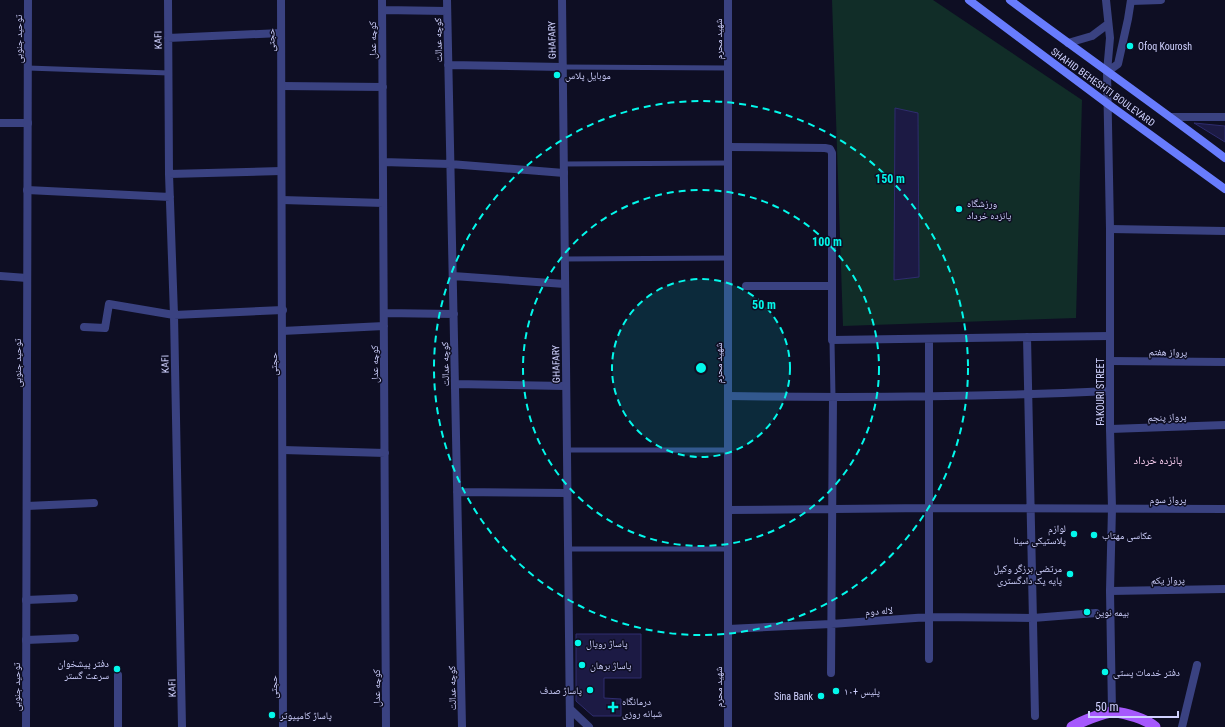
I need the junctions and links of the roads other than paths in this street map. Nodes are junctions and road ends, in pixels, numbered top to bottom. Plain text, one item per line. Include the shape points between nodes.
1 (28, 0) edge
2 (168, 0) edge
3 (281, 0) edge
4 (382, 0) edge
5 (447, 0) edge
6 (562, 0) edge
7 (728, 0) edge
8 (969, 0) edge
9 (1010, 0) edge
10 (1106, 0) edge
11 (1161, 0) edge
12 (1131, 1) edge
13 (382, 10) junction
14 (447, 11) junction
15 (1108, 24) junction
16 (281, 33) junction
17 (168, 38) junction
18 (1068, 43) junction
19 (448, 65) junction
20 (563, 67) junction
21 (28, 68) junction
22 (728, 68) junction
23 (1107, 72) junction
24 (169, 73) junction
25 (282, 86) junction
26 (383, 87) junction
27 (1108, 104) junction
28 (1225, 117) edge
29 (1172, 118) junction
30 (0, 123) edge
31 (28, 123) junction
32 (728, 147) junction
33 (1225, 158) edge
34 (383, 162) junction
35 (728, 163) junction
36 (450, 164) junction
37 (564, 164) junction
38 (281, 171) junction
39 (564, 173) junction
40 (169, 174) junction
41 (1225, 189) edge
42 (27, 190) junction
43 (170, 197) junction
44 (282, 200) junction
45 (383, 203) junction
46 (1110, 229) junction
47 (1225, 231) edge
48 (565, 258) junction
49 (728, 258) junction
50 (0, 276) edge
51 (453, 276) junction
52 (27, 278) junction
53 (565, 284) junction
54 (746, 286) dead end
55 (831, 286) junction
56 (282, 310) junction
57 (384, 313) junction
58 (454, 314) junction
59 (174, 315) junction
60 (384, 326) junction
61 (84, 327) dead end
62 (282, 331) junction
63 (1110, 336) junction
64 (1027, 337) junction
65 (929, 339) junction
66 (832, 340) junction
67 (1110, 361) junction
68 (1225, 362) edge
69 (455, 384) junction
70 (566, 386) junction
71 (1110, 391) junction
72 (1028, 395) junction
73 (728, 396) junction
74 (929, 396) junction
75 (833, 398) junction
76 (1225, 425) edge
77 (1110, 429) junction
78 (283, 450) junction
79 (567, 450) junction
80 (728, 450) junction
81 (384, 453) junction
82 (458, 492) junction
83 (567, 493) junction
84 (94, 503) dead end
85 (27, 506) junction
86 (929, 508) junction
87 (1112, 508) junction
88 (832, 509) junction
89 (1030, 509) junction
90 (1225, 509) edge
91 (728, 510) junction
92 (568, 549) junction
93 (728, 549) junction
94 (1225, 589) edge
95 (1110, 591) junction
96 (74, 598) dead end
97 (26, 600) junction
98 (1096, 613) dead end
99 (929, 617) junction
100 (1033, 618) junction
101 (831, 624) junction
102 (728, 629) junction
103 (75, 638) dead end
104 (26, 640) junction
105 (929, 659) dead end
106 (1196, 666) dead end
107 (831, 673) dead end
108 (118, 675) dead end
109 (570, 709) junction
110 (1112, 712) junction
111 (1035, 716) dead end
112 (1155, 726) edge
113 (26, 727) edge
114 (118, 727) edge
115 (182, 727) edge
116 (283, 727) edge
117 (386, 727) edge
118 (462, 727) edge
119 (570, 727) edge
120 (589, 727) edge
121 (728, 727) edge
122 (1072, 727) edge
123 (1182, 727) edge

1 - 21 street, توحید جنوبی
2 - 17 street, KAFI
3 - 16 street, حجتی
4 - 13 street, کوچه عدل
5 - 14 street, کوچه عدالت
6 - 20 street, GHAFARY
7 - 22 street, شهید محرم
8 - 27 main road, SHAHID BEHESHTI BOULEVARD
9 - 18 main road, SHAHID BEHESHTI BOULEVARD
10 - 15 street, FAKOURI STREET
11 - 12 street
12 - 23 street via 1118,64
13 - 14 street
13 - 26 street, کوچه عدل
14 - 19 street, کوچه عدالت
15 - 18 street via 1092,36
15 - 23 street, FAKOURI STREET via 1110,38
16 - 17 street
16 - 25 street, حجتی
17 - 24 street, KAFI
18 - 23 main road, SHAHID BEHESHTI BOULEVARD
19 - 20 street
19 - 36 street, کوچه عدالت
20 - 22 lane
20 - 37 street, GHAFARY
21 - 24 lane
21 - 31 street, توحید جنوبی
22 - 32 street, شهید محرم
23 - 27 street, FAKOURI STREET
23 - 29 main road, SHAHID BEHESHTI BOULEVARD
24 - 40 street, KAFI
25 - 26 street
25 - 38 street, حجتی
26 - 34 street, کوچه عدل
27 - 41 main road, SHAHID BEHESHTI BOULEVARD
27 - 46 street, FAKOURI STREET
28 - 29 street
29 - 33 main road, SHAHID BEHESHTI BOULEVARD
30 - 31 street
31 - 42 street, توحید جنوبی
32 - 35 street, شهید محرم
32 - 55 street via 830,149
34 - 36 street
34 - 45 street, کوچه عدل
35 - 37 lane
35 - 49 street, شهید محرم
36 - 39 street
36 - 51 street, کوچه عدالت
37 - 39 street, GHAFARY
38 - 40 street
38 - 44 street, حجتی
39 - 48 street, GHAFARY
40 - 43 street, KAFI
42 - 43 street
42 - 52 street, توحید جنوبی
43 - 59 street, KAFI
44 - 45 street
44 - 56 street, حجتی
45 - 57 street, کوچه عدل
46 - 47 street
46 - 63 street, FAKOURI STREET
48 - 49 lane
48 - 53 street, GHAFARY
49 - 73 street, شهید محرم
50 - 52 street
51 - 53 street
51 - 58 street, کوچه عدالت
52 - 85 street, توحید جنوبی
53 - 70 street, GHAFARY
54 - 55 street
55 - 66 street
56 - 59 street
56 - 62 street, حجتی
57 - 58 street
57 - 60 street, کوچه عدل
58 - 69 street, کوچه عدالت
59 - 61 street via 109,304 106,328
59 - 115 street, KAFI
60 - 62 street
60 - 81 street, کوچه عدل
62 - 78 street, حجتی
63 - 64 street
63 - 67 street, FAKOURI STREET
64 - 65 street
64 - 72 street
65 - 66 street
65 - 74 street
66 - 75 lane
67 - 68 street, پرواز هفتم
67 - 71 street, FAKOURI STREET
69 - 70 street
69 - 82 street, کوچه عدالت
70 - 79 street, GHAFARY
71 - 72 street
71 - 77 street, FAKOURI STREET
72 - 74 street
72 - 89 street
73 - 75 street
73 - 80 street, شهید محرم
74 - 75 street
74 - 86 street
75 - 88 street
76 - 77 street, پرواز پنجم
77 - 87 street, FAKOURI STREET
78 - 81 street
78 - 116 street, حجتی
79 - 80 lane
79 - 83 street, GHAFARY
80 - 91 street, شهید محرم
81 - 117 street, کوچه عدل
82 - 83 street
82 - 118 street, کوچه عدالت
83 - 92 street, GHAFARY
84 - 85 street
85 - 97 street, توحید جنوبی
86 - 88 street, پرواز سوم
86 - 89 street, پرواز سوم
86 - 99 street
87 - 89 street, پرواز سوم
87 - 90 street, پرواز سوم
87 - 95 street, FAKOURI STREET
88 - 91 street, پرواز سوم
88 - 101 street
89 - 100 street
91 - 93 street, شهید محرم
92 - 93 lane
92 - 109 street, GHAFARY
93 - 102 street, شهید محرم
94 - 95 street, پرواز یکم
95 - 110 street, FAKOURI STREET
96 - 97 street
97 - 104 street, توحید جنوبی
98 - 100 street, لاله دوم
99 - 100 street, لاله دوم
99 - 101 street, لاله دوم
99 - 105 street
100 - 111 street
101 - 102 street, لاله دوم
101 - 107 street
102 - 121 street, شهید محرم
103 - 104 street
104 - 113 street, توحید جنوبی
106 - 123 street
108 - 114 street
109 - 119 street, GHAFARY
109 - 120 street
110 - 112 main road
110 - 122 main road

